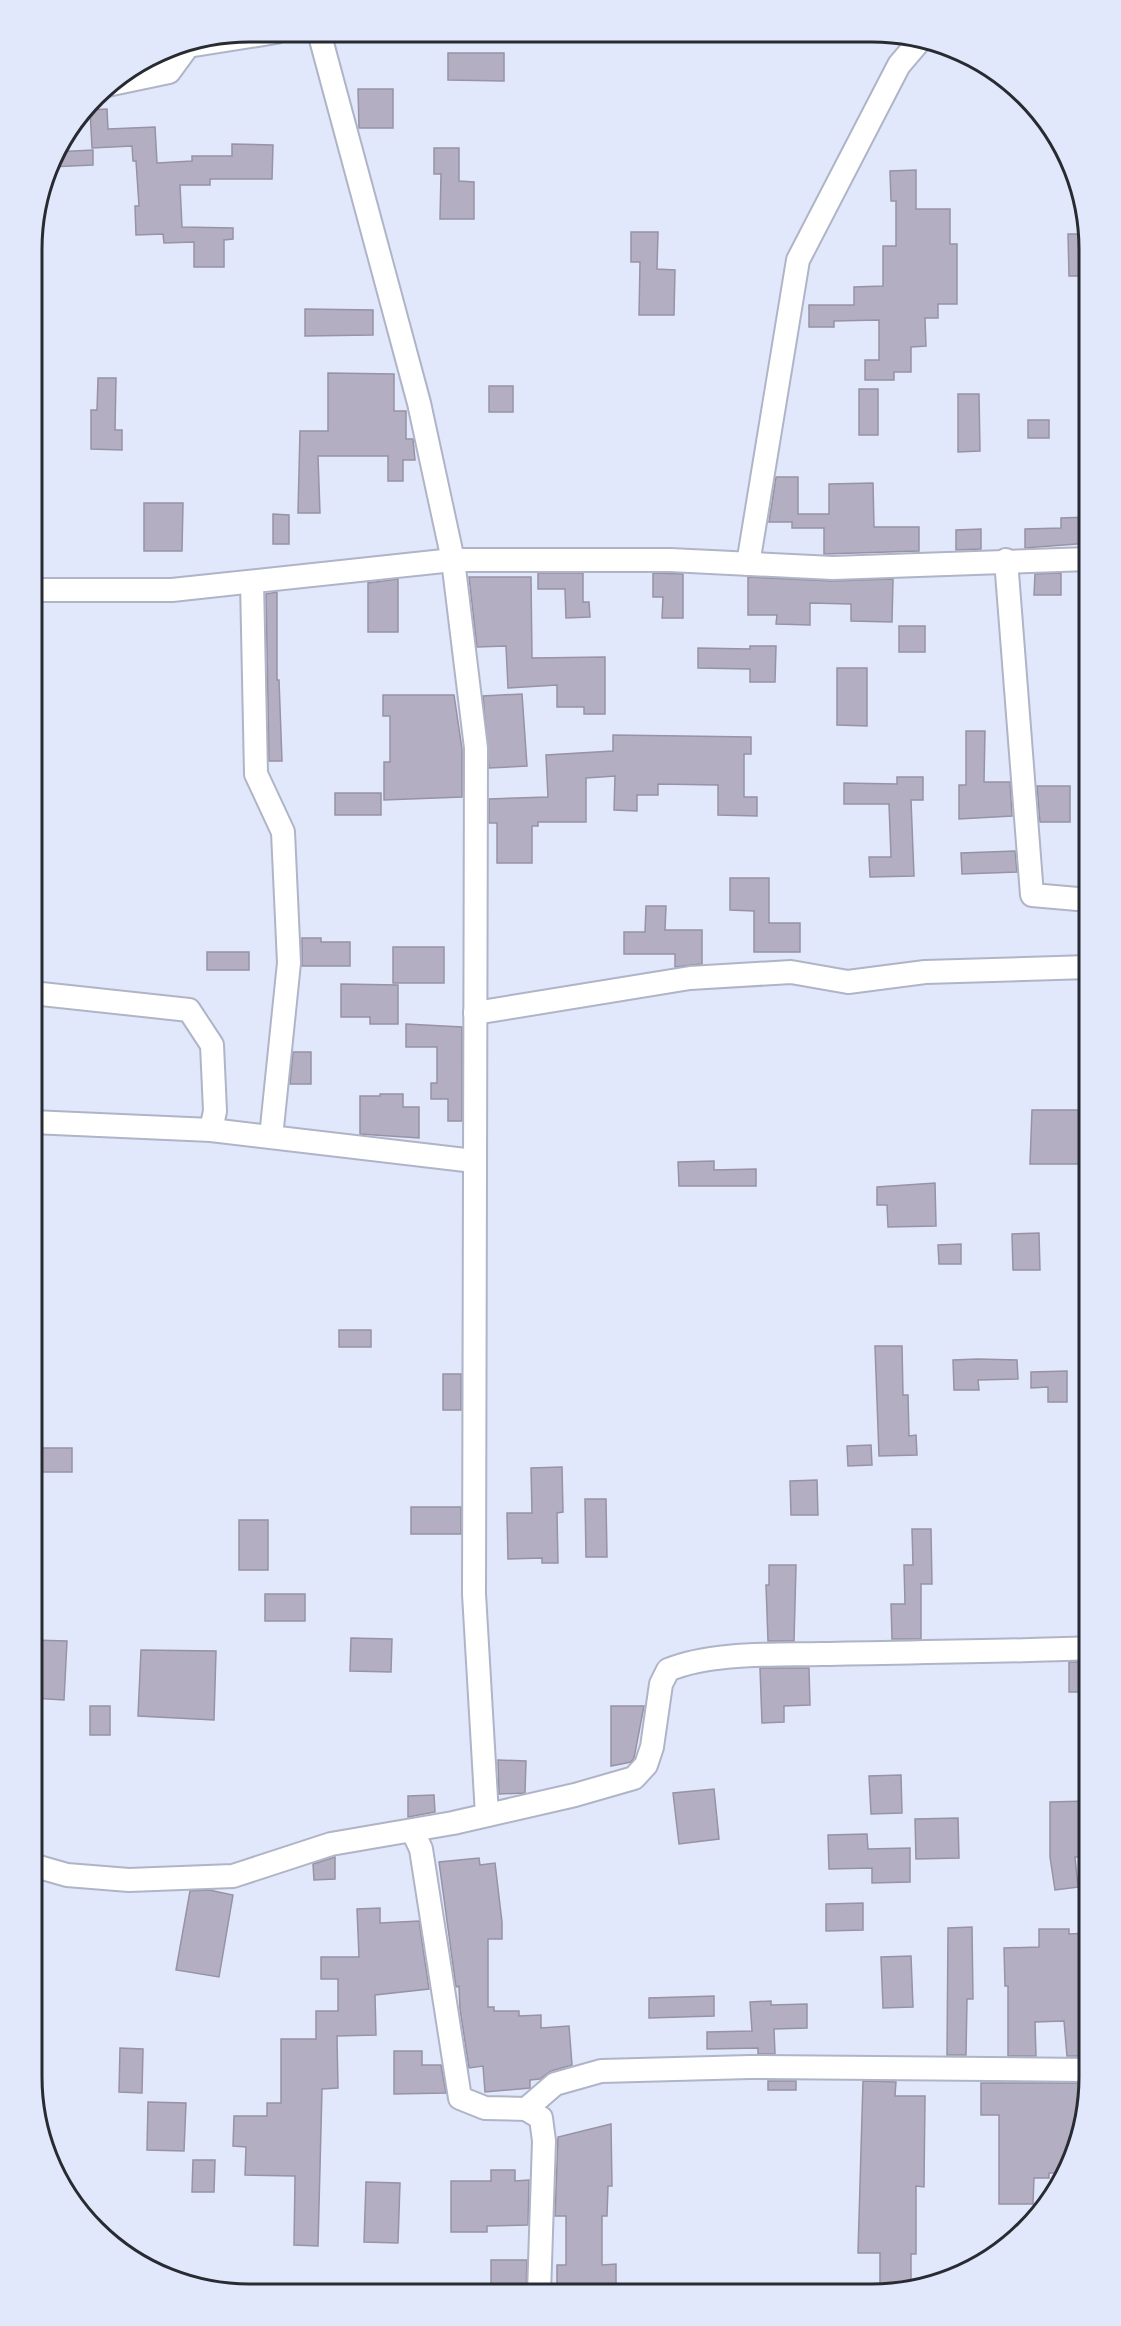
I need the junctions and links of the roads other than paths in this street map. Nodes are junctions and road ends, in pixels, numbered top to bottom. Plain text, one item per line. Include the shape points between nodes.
1 (322, 42) edge
2 (915, 47) edge
3 (182, 54) edge
4 (130, 80) edge
5 (1079, 559) edge
6 (453, 560) junction
7 (1006, 560) junction
8 (748, 564) junction
9 (252, 582) junction
10 (42, 590) edge
11 (1079, 899) edge
12 (1079, 967) edge
13 (42, 994) edge
14 (475, 1013) junction
15 (42, 1122) edge
16 (211, 1130) junction
17 (271, 1137) junction
18 (474, 1161) junction
19 (1079, 1648) edge
20 (487, 1815) junction
21 (413, 1832) junction
22 (42, 1868) edge
23 (1079, 2070) edge
24 (526, 2109) junction
25 (539, 2284) edge

1 - 6 street via 419,403
2 - 8 street via 900,65 798,260
3 - 4 street via 169,72
5 - 7 street
6 - 8 street
6 - 9 street
6 - 14 street via 476,748
7 - 8 street via 833,568
7 - 11 street via 1032,895
9 - 10 street via 172,590
9 - 17 street via 256,774 283,832 289,963
12 - 14 street via 926,972 848,982 791,972 690,978
13 - 16 street via 189,1010 212,1045 215,1111
14 - 18 street
15 - 16 street
16 - 17 street
17 - 18 street
18 - 20 street via 474,1594
19 - 20 street via 756,1656 682,1664 668,1670 661,1684 652,1747 646,1765 634,1778
20 - 21 street
21 - 22 street via 331,1844 223,1877 129,1880 67,1875
21 - 24 street via 421,1849 460,2098 485,2108
23 - 24 street via 750,2067 601,2071 555,2084
24 - 25 street via 540,2118 544,2141

